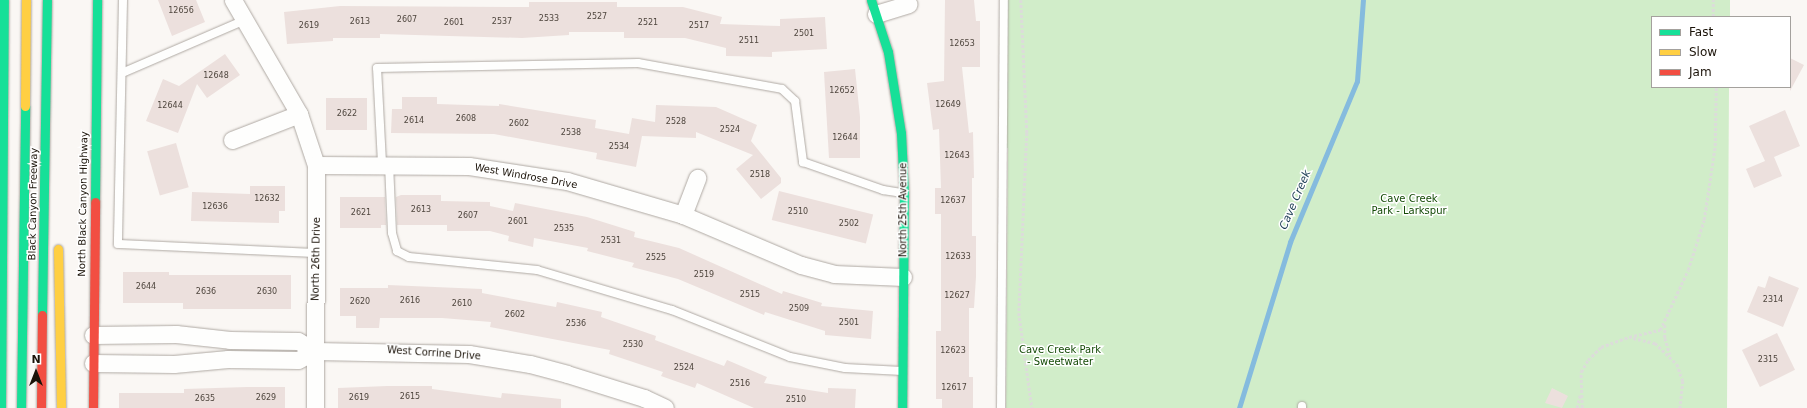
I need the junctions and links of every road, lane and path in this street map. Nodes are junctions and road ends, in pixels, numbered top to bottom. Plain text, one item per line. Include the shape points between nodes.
1 (4, 0) edge
2 (26, 0) edge
3 (47, 0) edge
4 (96, 0) edge
5 (123, 0) edge
6 (233, 0) edge
7 (1004, 0) edge
8 (1021, 0) edge
9 (1713, 0) edge
10 (909, 4) dead end
11 (874, 7) edge
12 (1713, 16) edge
13 (243, 21) junction
14 (122, 72) junction
15 (1716, 88) edge
16 (298, 114) junction
17 (46, 125) junction
18 (232, 140) dead end
19 (386, 164) junction
20 (316, 165) junction
21 (54, 176) dead end
22 (697, 178) dead end
23 (904, 193) junction
24 (683, 215) junction
25 (58, 237) dead end
26 (316, 253) junction
27 (903, 277) junction
28 (1666, 322) junction
29 (93, 335) junction
30 (1628, 337) junction
31 (315, 351) junction
32 (1670, 354) junction
33 (93, 363) junction
34 (902, 371) junction
35 (1581, 390) junction
36 (1, 408) edge
37 (21, 408) edge
38 (41, 408) edge
39 (61, 408) edge
40 (93, 408) edge
41 (315, 408) edge
42 (665, 408) edge
43 (902, 408) edge
44 (1000, 408) edge
45 (1032, 408) edge
46 (1577, 408) edge
47 (1582, 408) edge
48 (1680, 408) edge

1 - 36 main road
2 - 37 main road
3 - 17 main road, Black Canyon Freeway
4 - 29 main road, North Black Canyon Highway
5 - 14 lane
6 - 13 street, North 26th Drive
7 - 44 lane
8 - 45 path via 1027,133 1019,313
9 - 12 path
10 - 11 street, North 25th Avenue
11 - 23 main road, North 25th Avenue via 888,52 897,102
13 - 14 lane
13 - 16 street, North 26th Drive
14 - 26 lane via 118,244
15 - 28 path via 1715,146 1704,220 1688,270
16 - 18 street
16 - 20 street, North 26th Drive
17 - 21 main road
17 - 38 main road, Black Canyon Freeway
19 - 20 street, West Windrose Drive
19 - 23 lane via 377,68 638,63 782,90 795,101 803,162 883,190
19 - 24 street, West Windrose Drive via 511,171 573,183
19 - 34 lane via 392,233 397,251 409,257 537,270 672,310 790,357 845,368
20 - 26 street, North 26th Drive
22 - 24 street
23 - 27 main road, North 25th Avenue
24 - 27 street, West Windrose Drive via 808,267 834,274
25 - 39 main road
26 - 31 street, North 26th Drive
27 - 34 main road, North 25th Avenue
28 - 30 path via 1653,333
28 - 32 path via 1664,332
29 - 31 street, West Corrine Drive via 176,334 230,340 298,341
29 - 33 main road, North Black Canyon Highway
30 - 32 path via 1655,343
30 - 35 path via 1601,347 1588,360 1581,372
31 - 33 street, West Corrine Drive via 298,360 228,359 174,364
31 - 41 street, North 26th Drive
31 - 42 street, West Corrine Drive via 469,354 567,374 644,398
32 - 48 path via 1683,381
33 - 40 main road, North Black Canyon Highway
34 - 43 main road, North 25th Avenue
35 - 46 path
35 - 47 path

